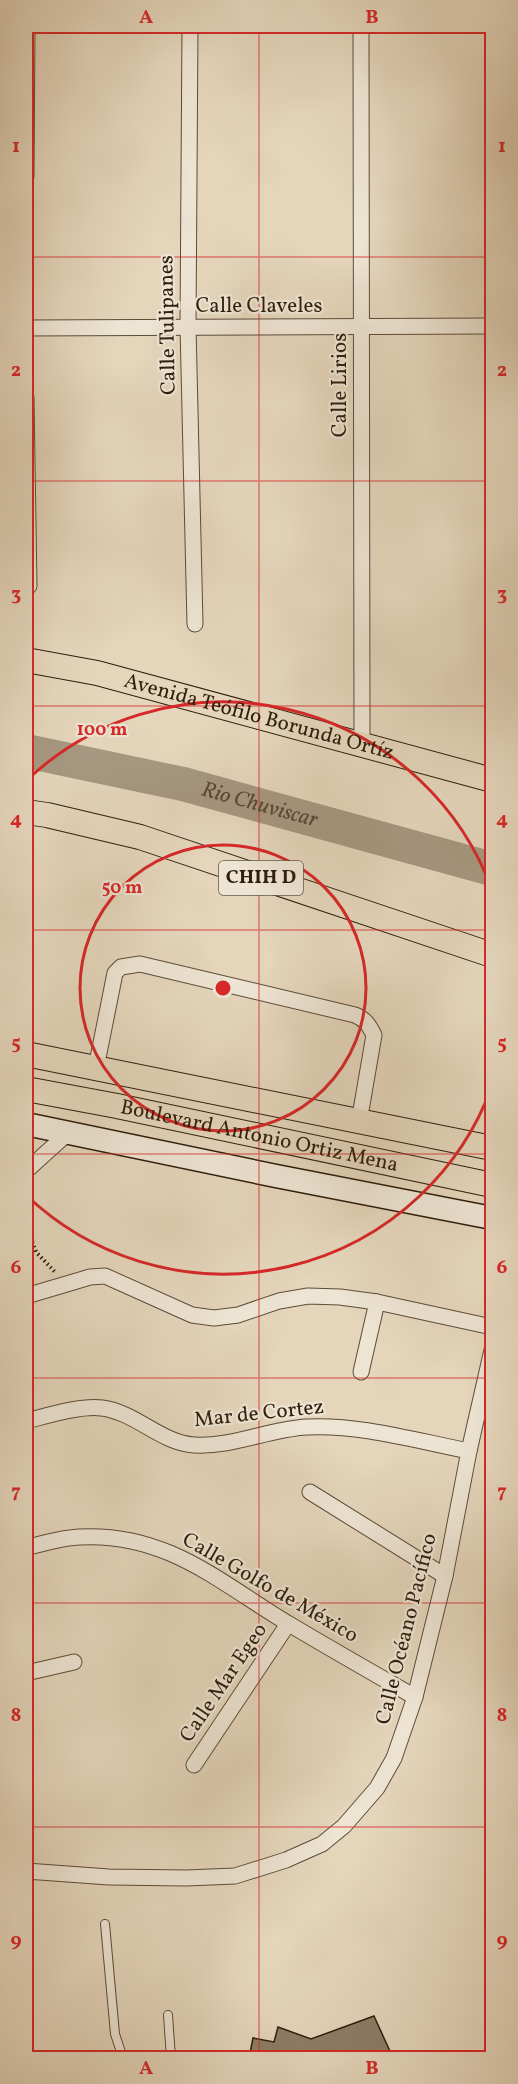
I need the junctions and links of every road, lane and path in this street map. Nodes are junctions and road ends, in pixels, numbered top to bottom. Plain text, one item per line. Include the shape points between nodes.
1 (27, 26) edge
2 (190, 26) edge
3 (361, 26) edge
4 (26, 177) edge
5 (188, 326) junction
6 (492, 326) edge
7 (361, 327) junction
8 (26, 328) edge
9 (26, 398) edge
10 (29, 586) dead end
11 (195, 624) dead end
12 (26, 660) edge
13 (362, 744) junction
14 (492, 780) edge
15 (26, 812) edge
16 (492, 955) edge
17 (26, 1054) edge
18 (96, 1068) junction
19 (26, 1089) edge
20 (359, 1122) junction
21 (26, 1124) edge
22 (68, 1133) junction
23 (492, 1148) edge
24 (26, 1171) edge
25 (492, 1185) edge
26 (492, 1218) edge
27 (26, 1226) edge
28 (67, 1285) junction
29 (26, 1296) edge
30 (377, 1302) junction
31 (492, 1328) edge
32 (492, 1350) edge
33 (361, 1372) dead end
34 (26, 1421) edge
35 (469, 1451) junction
36 (310, 1492) dead end
37 (26, 1548) edge
38 (445, 1576) junction
39 (288, 1624) junction
40 (74, 1662) dead end
41 (26, 1673) edge
42 (415, 1697) junction
43 (194, 1765) dead end
44 (26, 1871) edge
45 (105, 1924) dead end
46 (168, 2015) dead end
47 (123, 2058) edge
48 (171, 2058) edge

1 - 4 street
2 - 5 street, Calle Tulipanes
3 - 7 street, Calle Lirios
5 - 7 street, Calle Claveles
5 - 8 street, Calle Claveles
5 - 11 street, Calle Tulipanes
6 - 7 street, Calle Claveles
7 - 13 street, Calle Lirios
9 - 10 street
12 - 13 main road, Avenida Teófilo Borunda Ortíz via 97,673
13 - 14 main road, Avenida Teófilo Borunda Ortíz
15 - 16 main road, CHIH D via 140,837
17 - 18 main road, Boulevard Antonio Ortiz Mena
18 - 20 main road, Boulevard Antonio Ortiz Mena
18 - 20 street via 116,974 121,967 140,964 363,1018 374,1035
19 - 25 main road, Boulevard Antonio Ortiz Mena
20 - 23 main road, Boulevard Antonio Ortiz Mena
21 - 22 street, Boulevard Antonio Ortiz Mena
22 - 24 street
22 - 26 street, Boulevard Antonio Ortiz Mena
27 - 28 path via 36,1252
28 - 29 street
28 - 30 street via 105,1276 192,1315 214,1318 309,1296
30 - 31 street
30 - 33 street
32 - 35 street, Calle Océano Pacífico
34 - 35 street, Mar de Cortez via 101,1408 193,1445 225,1443 305,1427 341,1427
35 - 38 street, Calle Océano Pacífico
36 - 38 street
37 - 39 street, Calle Golfo de México via 76,1537 137,1540 178,1555
38 - 42 street, Calle Océano Pacífico
39 - 42 street, Calle Golfo de México
39 - 43 street, Calle Mar Egeo
40 - 41 street
42 - 44 street, Calle Océano Pacífico via 394,1758 377,1788 344,1826 322,1844 235,1876 109,1877
45 - 47 lane via 115,2034
46 - 48 lane

